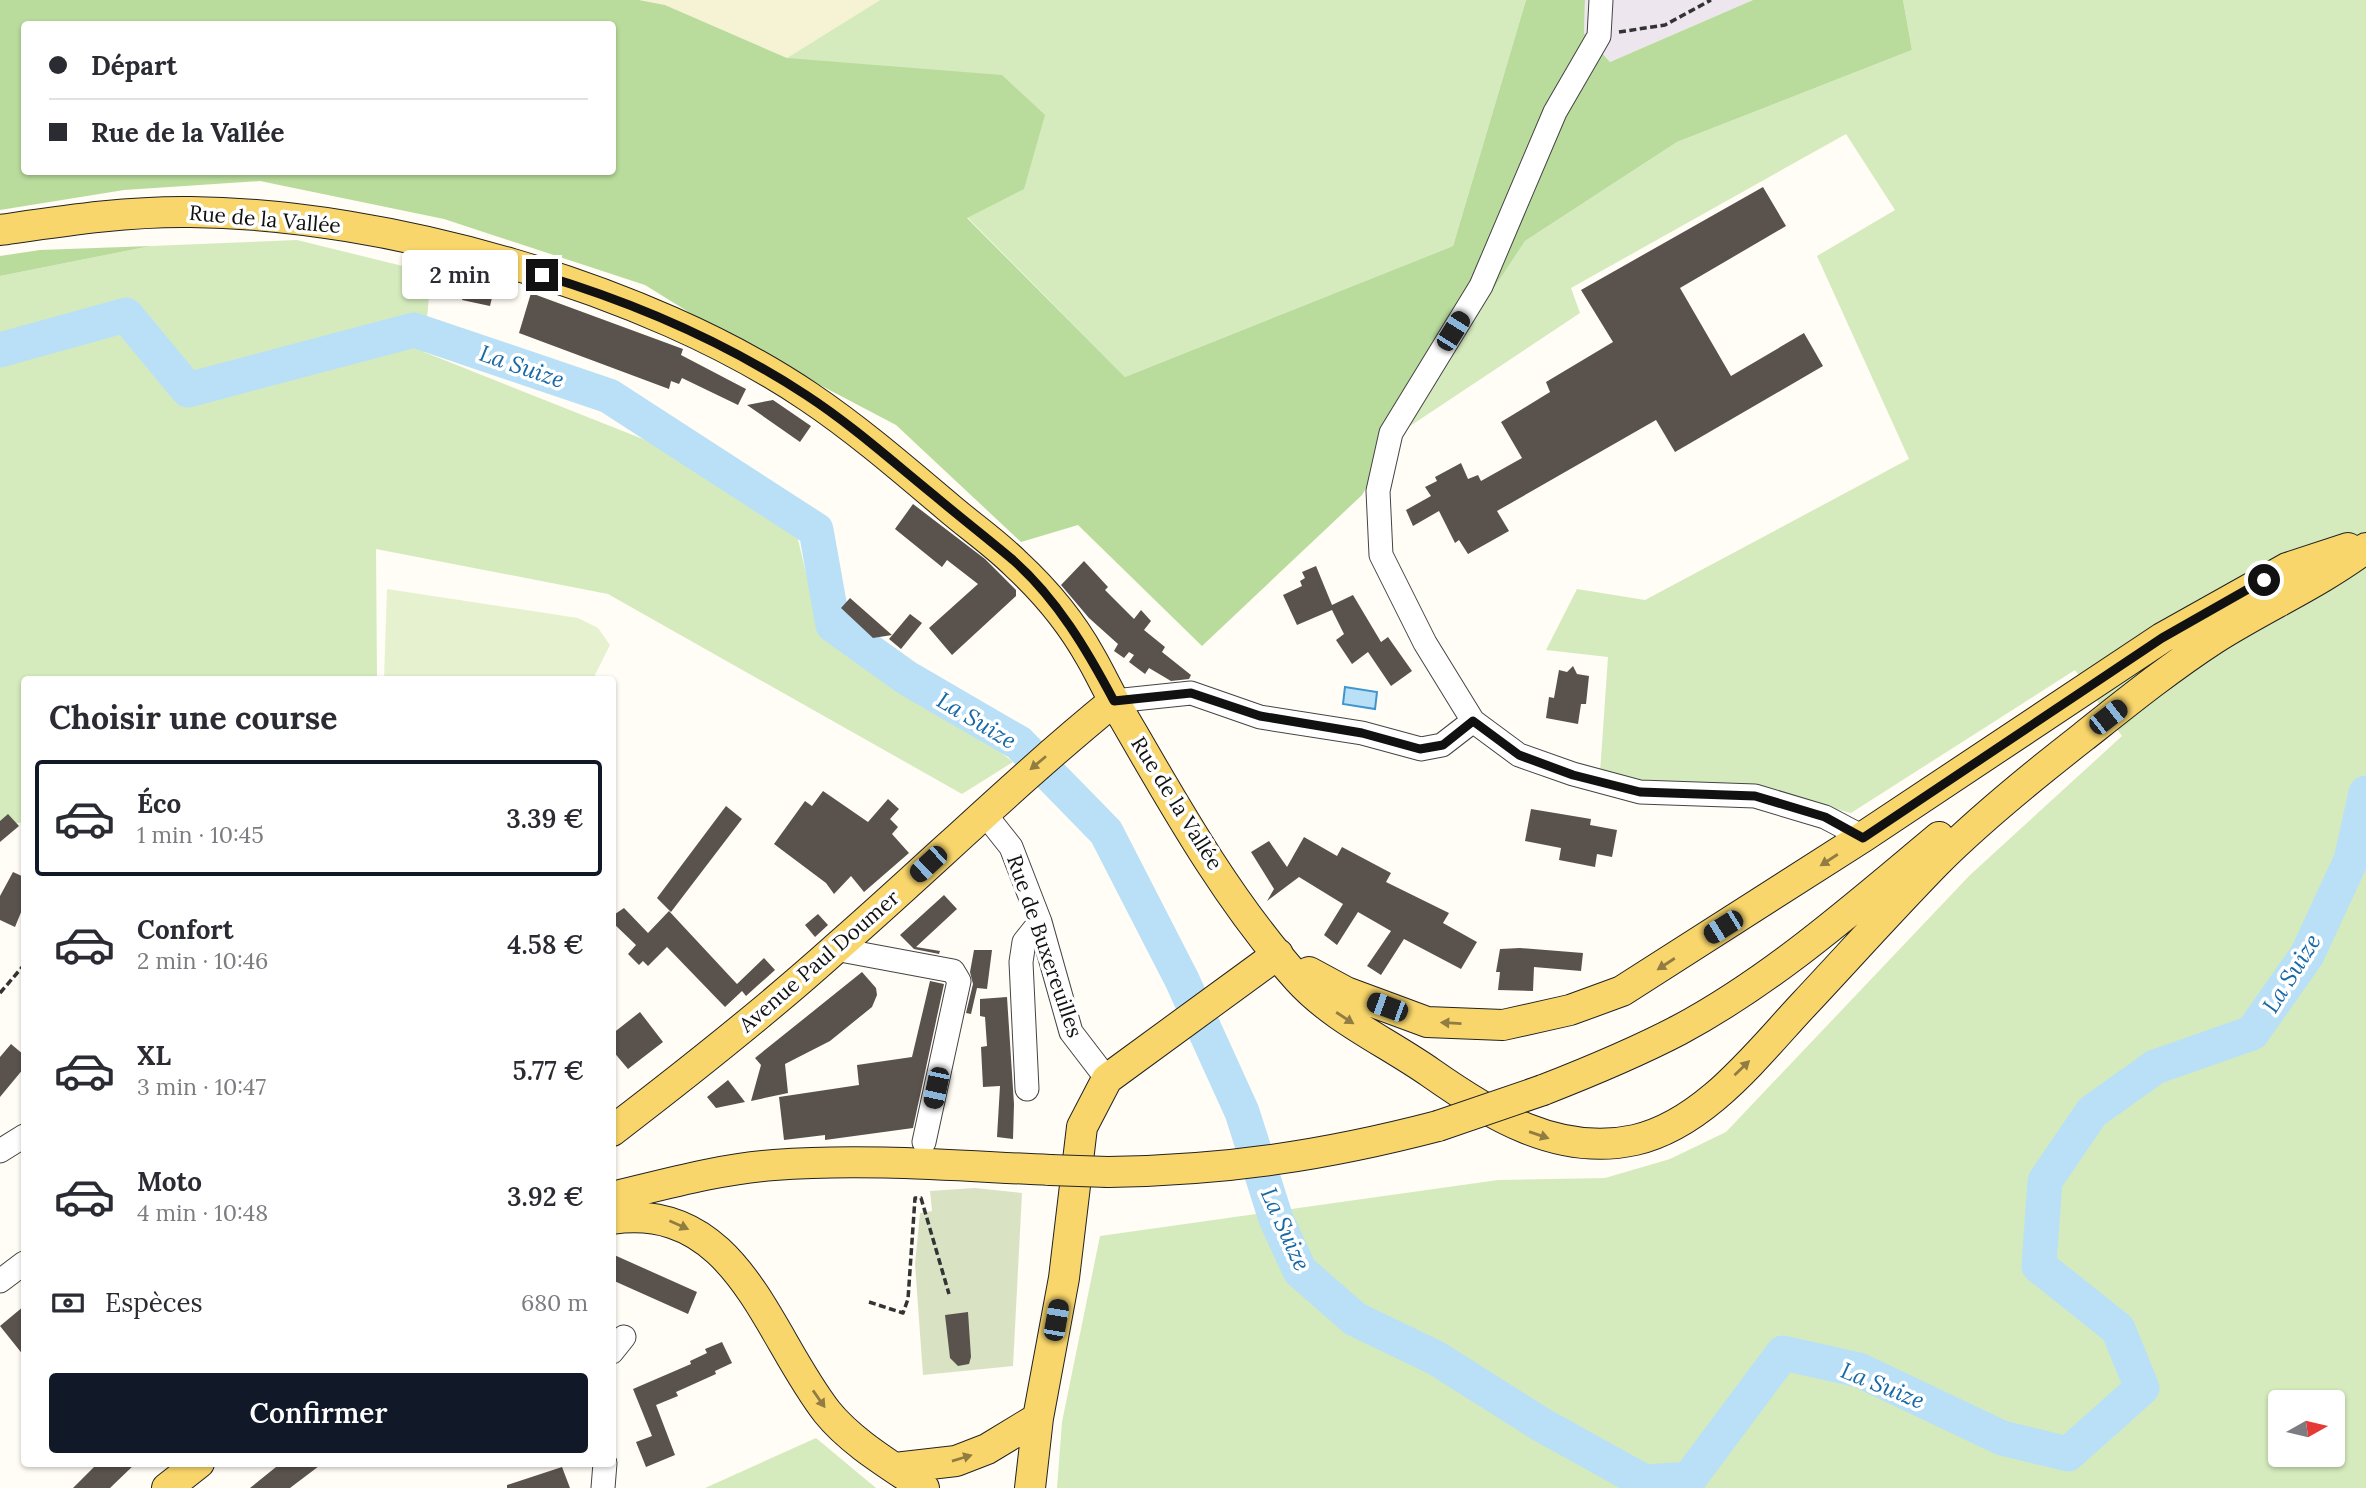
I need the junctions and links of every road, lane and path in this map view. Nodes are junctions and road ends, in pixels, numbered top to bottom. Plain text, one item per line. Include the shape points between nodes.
1 (1601, 0) edge
2 (1711, 0) edge
3 (1600, 36) junction
4 (0, 230) edge
5 (2360, 546) edge
6 (1114, 701) junction
7 (1473, 721) junction
8 (984, 813) junction
9 (1863, 838) junction
10 (1040, 922) junction
11 (835, 949) junction
12 (1278, 954) junction
13 (21, 968) edge
14 (0, 993) edge
15 (1107, 1079) junction
16 (1027, 1089) dead end
17 (616, 1128) edge
18 (21, 1138) edge
19 (924, 1142) dead end
20 (0, 1151) edge
21 (616, 1196) edge
22 (616, 1218) edge
23 (21, 1265) edge
24 (0, 1280) edge
25 (949, 1294) dead end
26 (869, 1301) dead end
27 (1038, 1418) junction
28 (194, 1467) edge
29 (605, 1467) edge
30 (895, 1468) junction
31 (167, 1488) edge
32 (603, 1488) edge
33 (924, 1488) edge
34 (1030, 1488) edge

1 - 3 street
2 - 3 path via 1665,25
3 - 7 street via 1555,112 1481,286 1391,433 1378,491 1381,555 1425,643
4 - 6 main road, Rue de la Vallée via 135,213 249,213 313,220 477,256 642,310 736,354 807,396 1014,561 1067,621
5 - 9 main road via 2287,568 2162,638
12 -> 5 main road, Rue de la Vallée via 1303,985 1341,1016 1463,1096 1530,1132 1577,1142 1639,1139 1705,1105 1942,857 2033,777 2215,639 2333,572
5 - 21 main road, bridge via 2219,621 2101,700 1826,931 1737,994 1680,1029 1543,1090 1438,1126 1318,1155 1262,1163 1108,1172 890,1163 773,1165 727,1170
6 - 7 street via 1191,693 1260,716 1362,733 1420,749 1443,745
6 -> 8 main road, Avenue Paul Doumer
6 - 12 main road, Rue de la Vallée via 1247,917
7 - 9 street via 1519,755 1573,775 1640,792 1755,796 1825,817
8 - 10 street, Rue de Buxereuilles via 1011,847
8 - 11 main road, Avenue Paul Doumer
9 -> 12 main road via 1622,991 1570,1010 1503,1026 1427,1022 1346,992
10 - 15 street, Rue de Buxereuilles via 1071,1032
10 - 16 street via 1024,942 1021,962
11 - 17 main road, Avenue Paul Doumer via 713,1054
11 - 19 street via 953,971 959,981
12 - 15 main road
13 - 14 path
15 - 27 main road via 1082,1127 1064,1278
18 - 20 street
22 -> 30 main road via 639,1215 664,1219 702,1237 717,1250 744,1277 829,1414
23 - 24 street
25 - 26 path via 921,1198 915,1198 908,1299 903,1313
30 -> 27 main road via 956,1461 987,1449
27 - 34 main road
28 - 31 main road
29 - 32 street
30 - 33 main road

